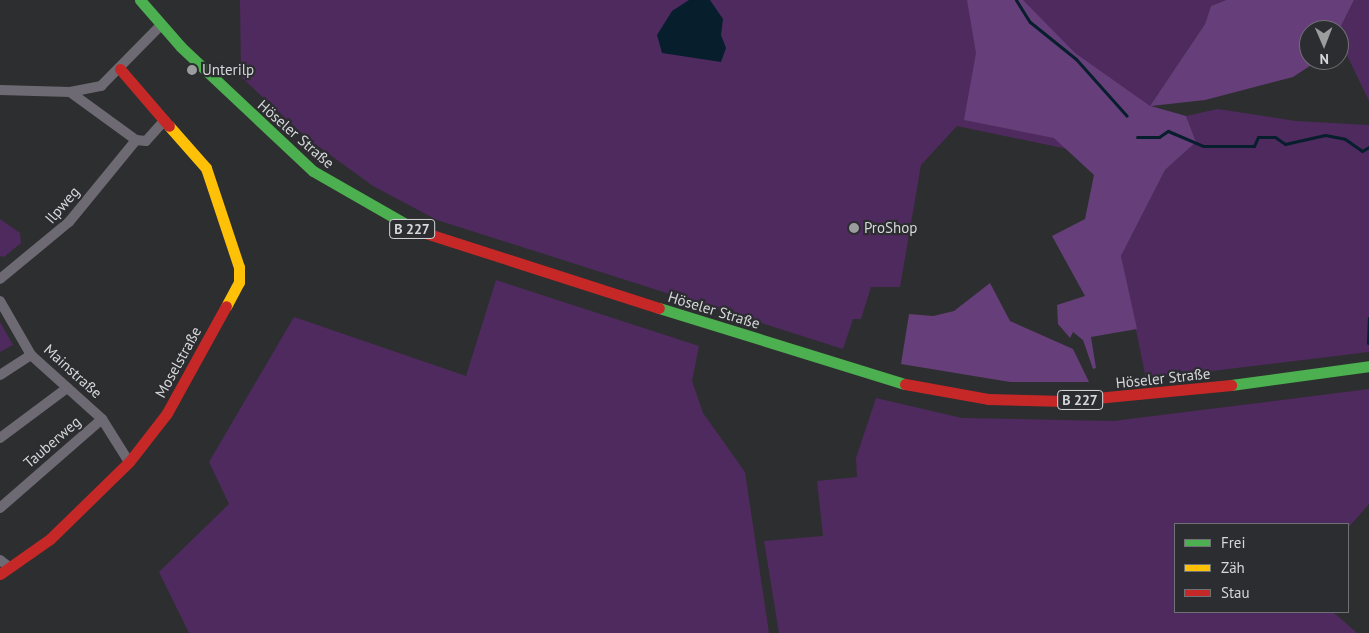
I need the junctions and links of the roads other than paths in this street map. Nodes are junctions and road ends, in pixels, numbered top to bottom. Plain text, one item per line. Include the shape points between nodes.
1 (140, 0) edge
2 (161, 25) junction
3 (120, 69) junction
4 (0, 90) edge
5 (70, 92) junction
6 (164, 120) junction
7 (136, 140) junction
8 (0, 279) edge
9 (0, 301) edge
10 (32, 355) junction
11 (1369, 366) edge
12 (0, 375) edge
13 (67, 388) junction
14 (102, 419) junction
15 (0, 438) edge
16 (129, 462) junction
17 (0, 508) edge
18 (3, 567) edge

1 - 2 main road, Höseler Straße / B 227
2 - 3 street
2 - 11 main road, Höseler Straße / B 227 via 313,171 422,234 899,382 988,398 1065,401 1184,392
3 - 5 street via 101,86
3 - 6 main road, Moselstraße
4 - 5 street
5 - 7 street
6 - 7 street via 146,141
6 - 16 main road, Moselstraße via 206,168 239,267 239,282 167,413
7 - 8 street, Ilpweg via 69,222
9 - 10 street, Mainstraße
10 - 12 street
10 - 13 street, Mainstraße
13 - 14 street, Mainstraße
13 - 15 street
14 - 16 street, Mainstraße
14 - 17 street, Tauberweg
16 - 18 main road, Moselstraße via 89,505

